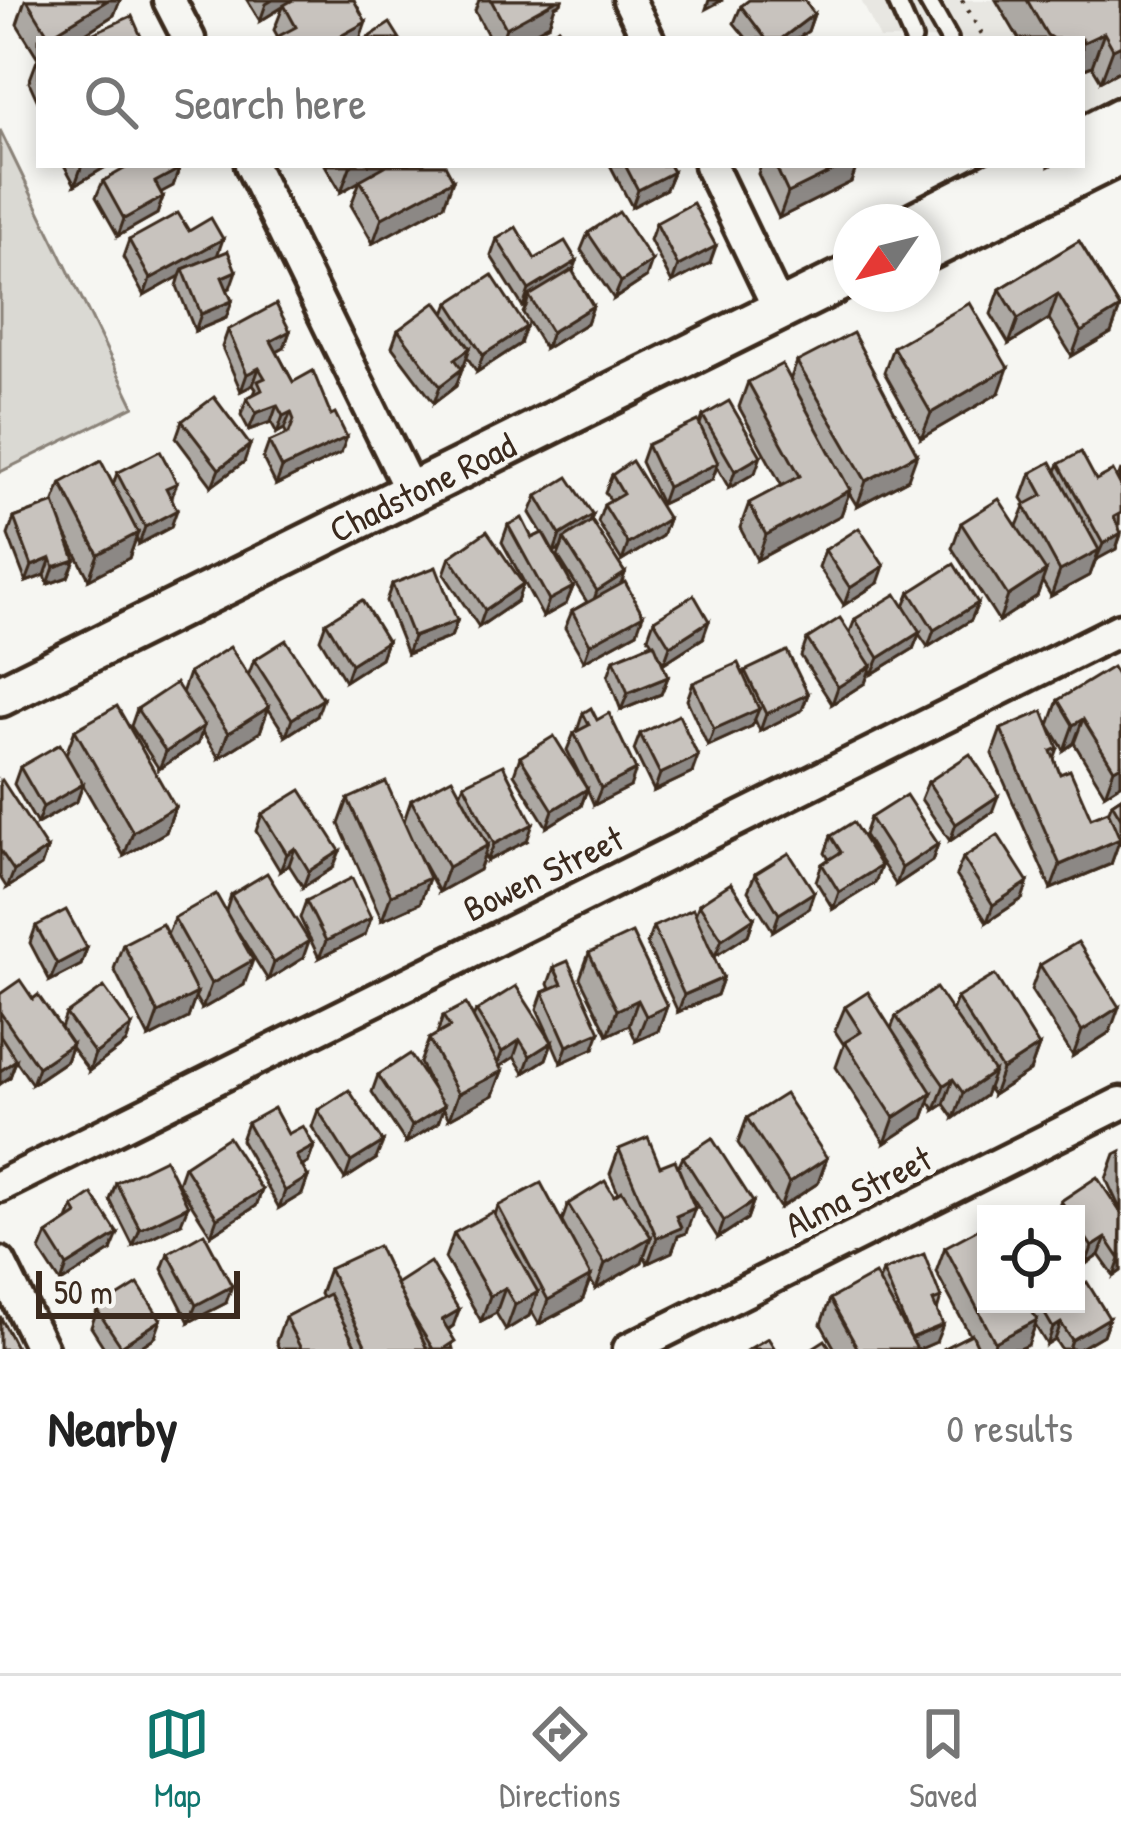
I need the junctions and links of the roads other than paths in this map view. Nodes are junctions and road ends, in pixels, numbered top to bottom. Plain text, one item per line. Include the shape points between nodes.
1 (170, 0) edge
2 (629, 0) edge
3 (896, 0) edge
4 (927, 0) edge
5 (188, 36) edge
6 (647, 36) edge
7 (912, 36) edge
8 (947, 36) edge
9 (252, 168) edge
10 (711, 168) edge
11 (1008, 180) edge
12 (941, 211) edge
13 (941, 237) edge
14 (833, 281) edge
15 (778, 308) junction
16 (411, 492) junction
17 (1121, 628) edge
18 (0, 696) edge
19 (1121, 1103) edge
20 (0, 1186) edge
21 (0, 1263) edge
22 (42, 1349) edge
23 (629, 1349) edge

1 - 5 street
2 - 6 street
3 - 7 lane
4 - 8 lane
9 - 16 street
10 - 15 street
11 - 12 street
11 - 13 street
14 - 15 street, Chadstone Road
15 - 16 street, Chadstone Road
16 - 18 street, Chadstone Road
17 - 20 street, Bowen Street
19 - 23 street, Alma Street
21 - 22 street

